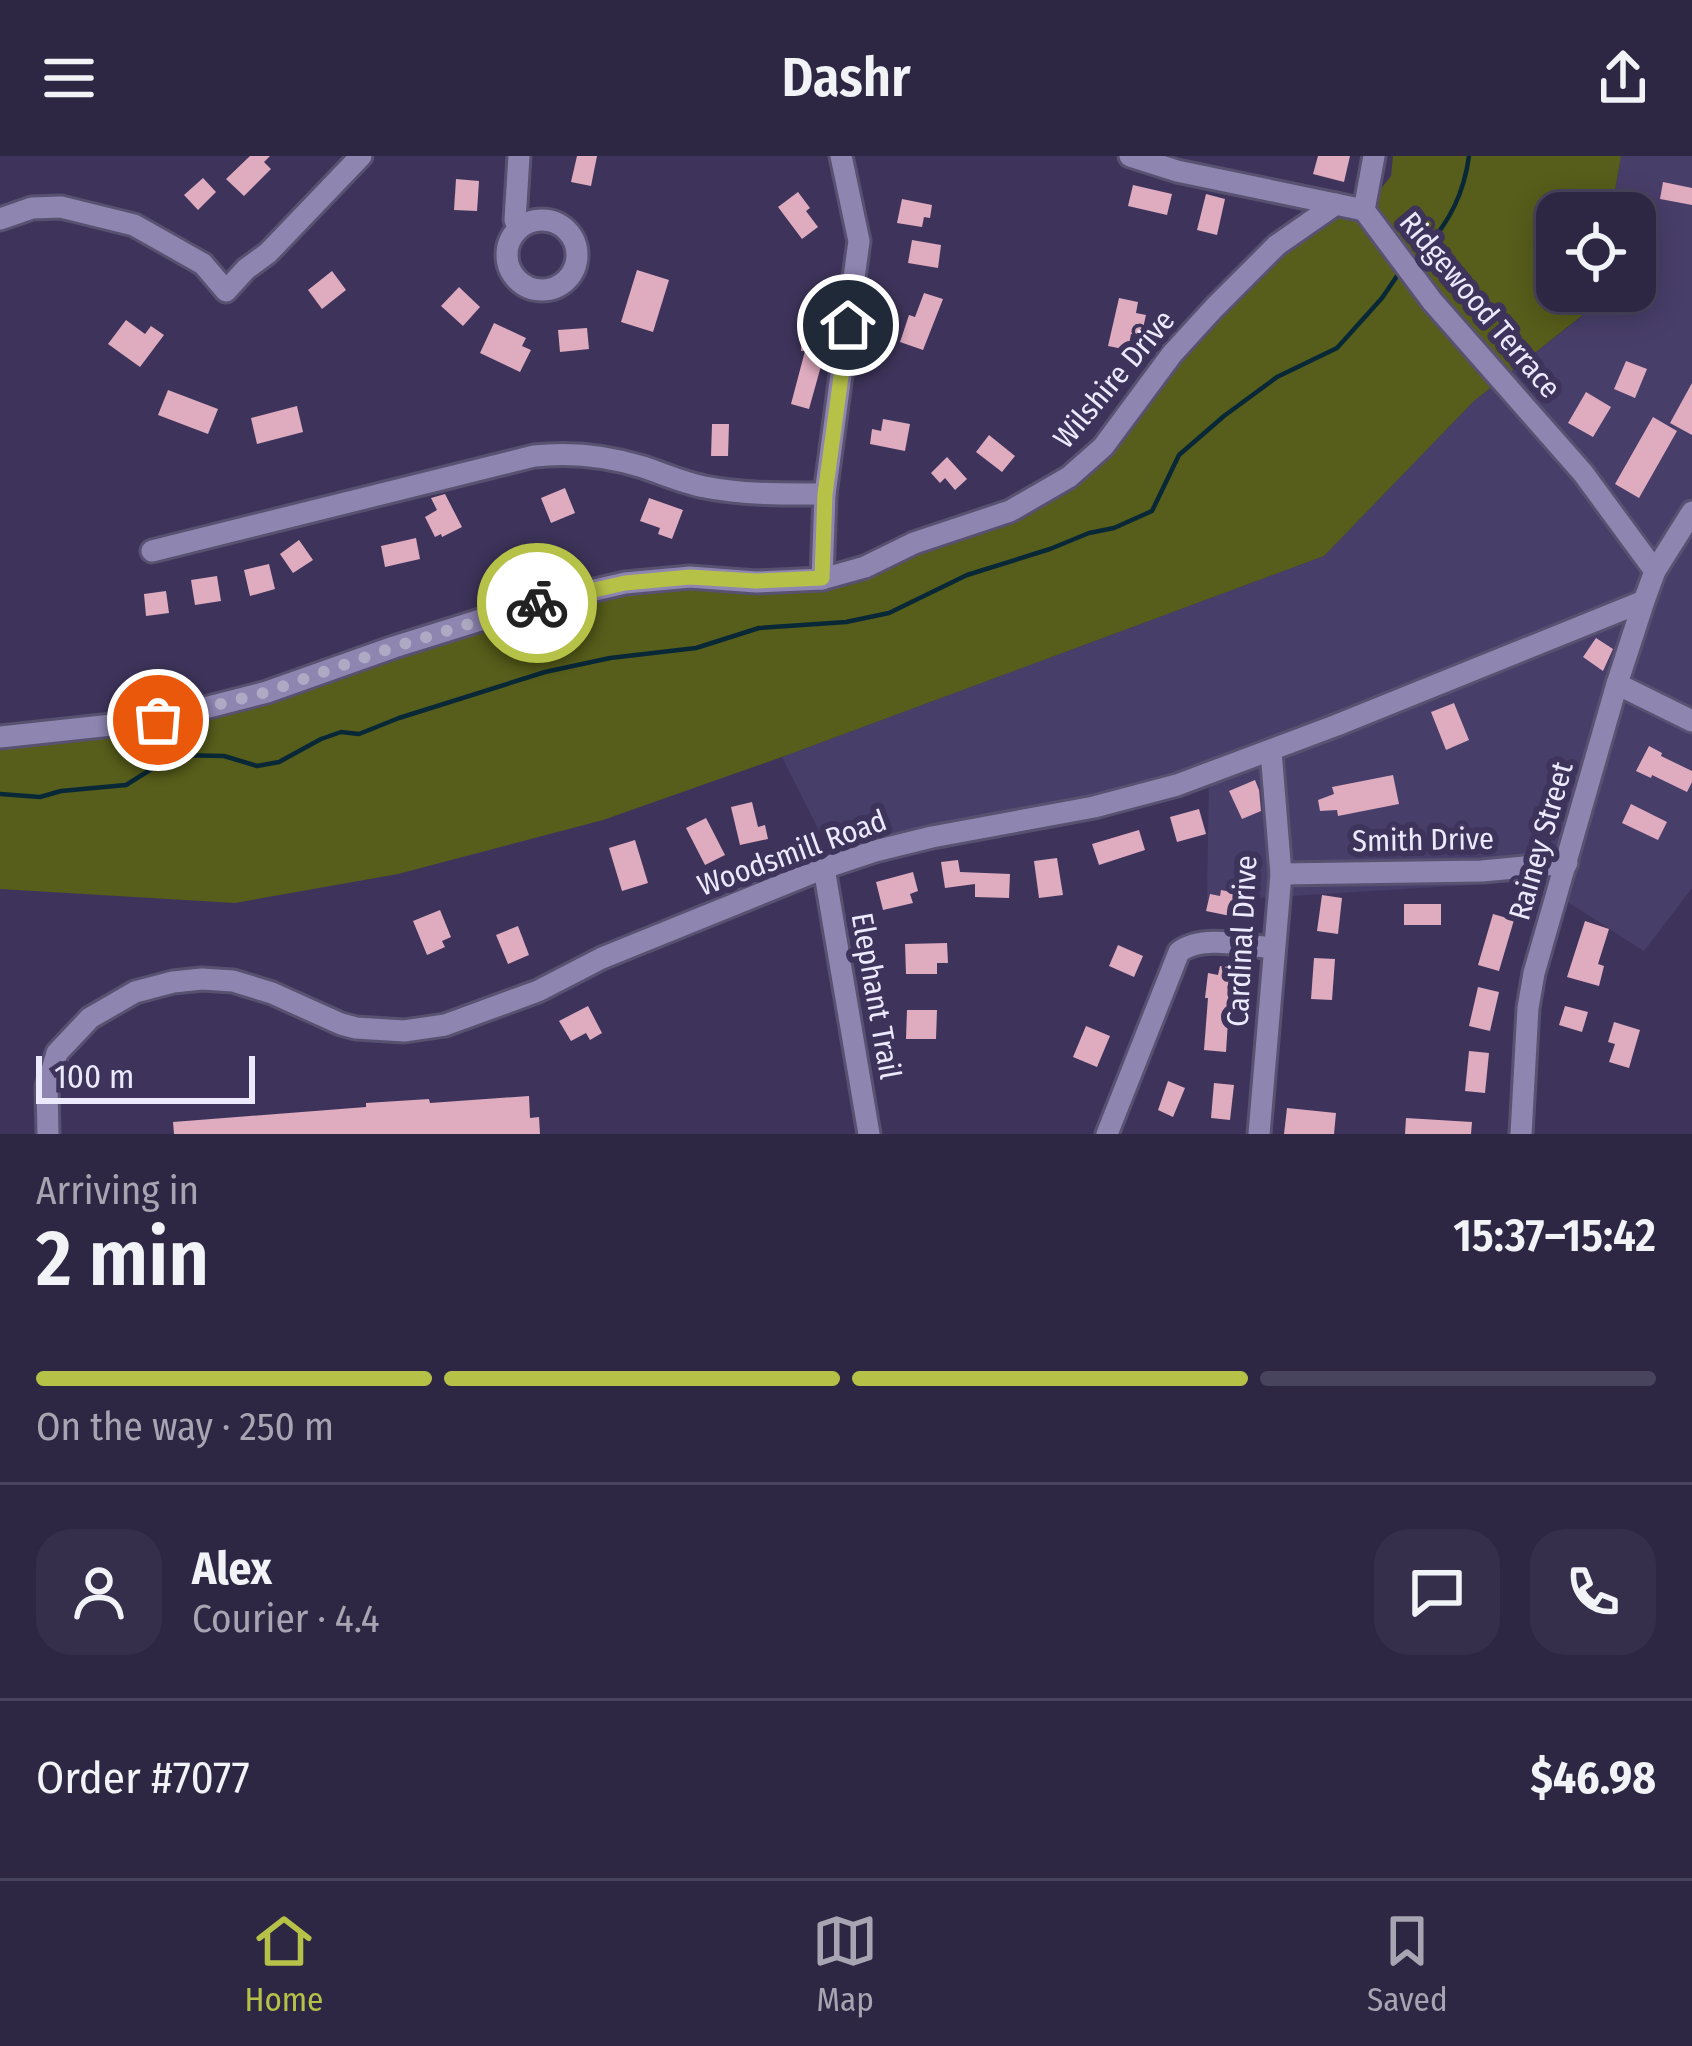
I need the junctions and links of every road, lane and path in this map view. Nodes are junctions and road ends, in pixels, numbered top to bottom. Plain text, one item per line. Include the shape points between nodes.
1 (361, 156) edge
2 (519, 156) edge
3 (841, 156) edge
4 (1130, 156) edge
5 (1374, 156) edge
6 (1179, 164) edge
7 (1336, 204) junction
8 (1364, 210) junction
9 (0, 219) edge
10 (519, 228) dead end
11 (825, 494) junction
12 (1692, 512) edge
13 (152, 551) dead end
14 (1655, 571) junction
15 (822, 578) junction
16 (1644, 601) junction
17 (1618, 684) junction
18 (1692, 721) edge
19 (0, 737) edge
20 (1270, 751) junction
21 (1567, 863) junction
22 (824, 868) junction
23 (1281, 874) junction
24 (1274, 948) junction
25 (48, 1134) edge
26 (869, 1134) edge
27 (1107, 1134) edge
28 (1259, 1134) edge
29 (1521, 1134) edge

1 - 9 street via 226,291 203,264 134,226 62,207
2 - 10 street
3 - 11 street via 859,241
4 - 6 street, Ridgewood Terrace
5 - 8 street
6 - 7 street, Ridgewood Terrace
7 - 8 street, Ridgewood Terrace
7 - 15 street, Wilshire Drive via 1277,245 1214,308 1103,447 1069,477 1010,511
8 - 14 street, Ridgewood Terrace
11 - 13 street via 710,488 638,465 557,453
11 - 15 street
12 - 14 street, Rainey Street
14 - 16 street, Rainey Street
15 - 19 street, Wilshire Drive via 625,583 158,720
16 - 17 street, Rainey Street
16 - 20 street, Woodsmill Road
17 - 18 street
17 - 21 street, Rainey Street
20 - 22 street, Woodsmill Road via 1136,798 932,837
20 - 23 street, Cardinal Drive
21 - 23 street, Smith Drive
21 - 29 street, Rainey Street via 1528,1008
22 - 25 street, Woodsmill Road via 538,992 428,1029 341,1024 233,981 135,992 90,1018 57,1053 47,1087
22 - 26 street, Elephant Trail
23 - 24 street, Cardinal Drive
24 - 27 street via 1207,943 1179,952
24 - 28 street, Cardinal Drive

